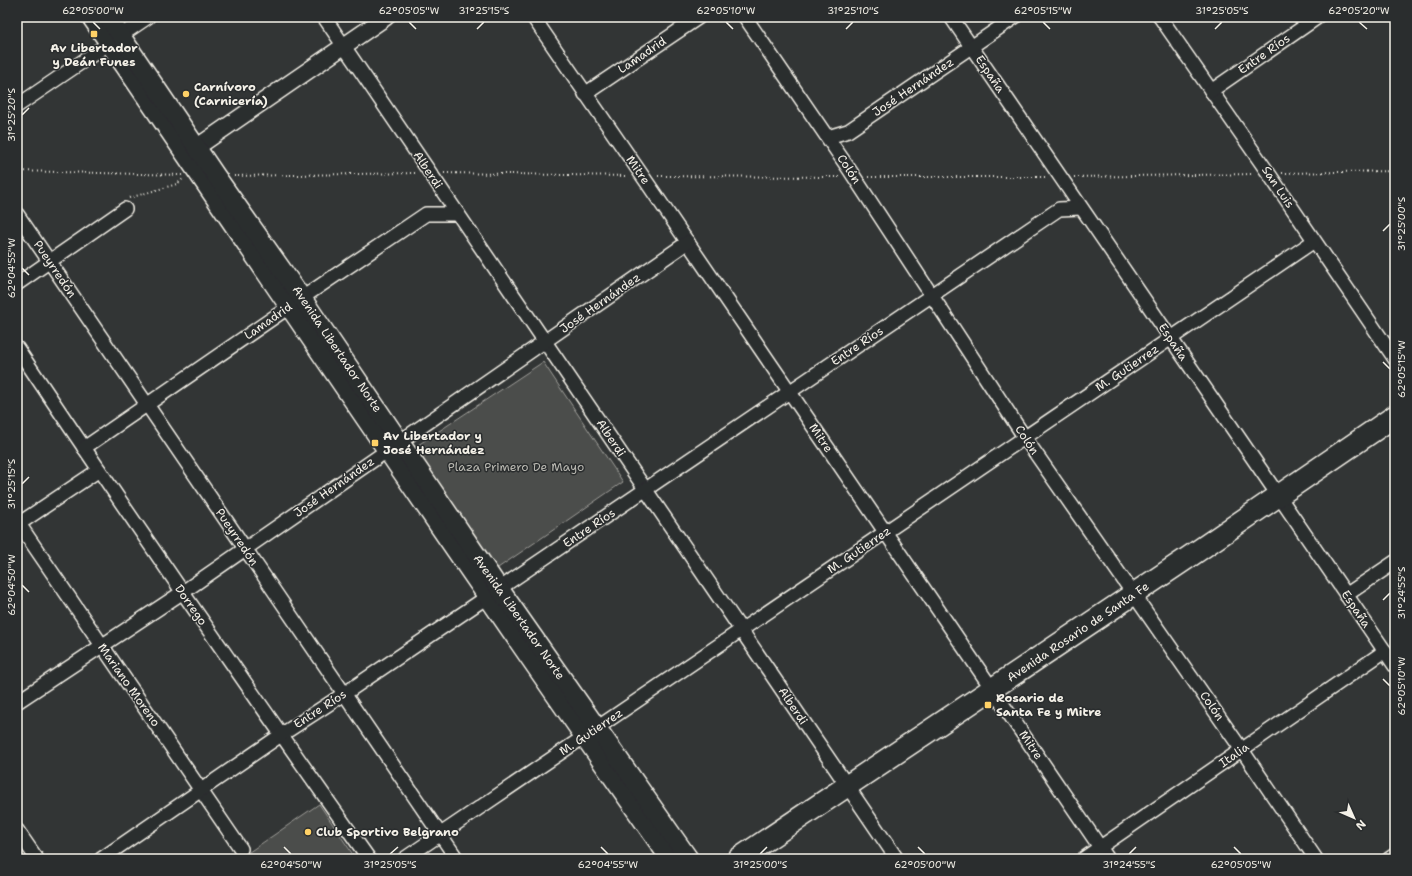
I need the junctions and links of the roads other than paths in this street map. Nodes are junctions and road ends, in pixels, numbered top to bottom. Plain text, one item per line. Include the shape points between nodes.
1 (91, 17) edge
2 (108, 17) edge
3 (148, 17) edge
4 (324, 17) edge
5 (386, 17) edge
6 (533, 17) edge
7 (699, 17) edge
8 (744, 17) edge
9 (951, 17) edge
10 (1015, 17) edge
11 (1160, 17) edge
12 (1318, 17) edge
13 (115, 40) junction
14 (344, 46) junction
15 (971, 46) junction
16 (1211, 91) junction
17 (585, 94) junction
18 (17, 106) edge
19 (828, 137) junction
20 (191, 151) junction
21 (1081, 208) junction
22 (125, 209) road end
23 (17, 214) edge
24 (458, 214) junction
25 (1314, 241) junction
26 (688, 242) junction
27 (50, 261) junction
28 (17, 284) edge
29 (932, 296) junction
30 (296, 302) junction
31 (1171, 339) junction
32 (544, 341) junction
33 (17, 348) edge
34 (1395, 359) edge
35 (789, 392) junction
36 (147, 405) junction
37 (1395, 416) edge
38 (1025, 438) junction
39 (393, 446) junction
40 (84, 448) junction
41 (99, 470) junction
42 (646, 489) junction
43 (1278, 495) junction
44 (18, 523) edge
45 (885, 532) junction
46 (245, 548) junction
47 (1395, 562) edge
48 (183, 592) junction
49 (493, 592) junction
50 (1134, 594) junction
51 (1346, 595) junction
52 (741, 630) junction
53 (102, 646) junction
54 (1384, 651) junction
55 (1395, 666) edge
56 (993, 690) junction
57 (344, 694) junction
58 (17, 702) edge
59 (590, 732) junction
60 (281, 735) junction
61 (1242, 750) junction
62 (847, 786) junction
63 (202, 791) junction
64 (17, 830) edge
65 (440, 835) junction
66 (1100, 847) junction
67 (241, 849) dead end
68 (1395, 855) edge
69 (37, 859) edge
70 (101, 859) edge
71 (369, 859) edge
72 (404, 859) edge
73 (457, 859) edge
74 (670, 859) edge
75 (689, 859) edge
76 (738, 859) edge
77 (897, 859) edge
78 (1083, 859) edge
79 (1108, 859) edge
80 (1316, 859) edge
81 (1389, 859) edge

1 - 13 main road, Avenida Libertador Norte
2 - 13 main road, Avenida Libertador Norte
3 - 13 street
4 - 14 street, Alberdi
5 - 14 street
6 - 17 street, Mitre
7 - 17 street, Lamadrid
8 - 19 street, Colón
9 - 15 street, España
10 - 15 street, José Hernández
11 - 16 street, San Luis
12 - 16 street, Entre Ríos
13 - 18 street
13 - 20 main road, Avenida Libertador Norte
14 - 20 street
14 - 24 street, Alberdi
15 - 19 street, José Hernández via 848,131
15 - 21 street, España
16 - 25 street, San Luis
17 - 26 street, Mitre
19 - 29 street, Colón
20 - 30 main road, Avenida Libertador Norte
20 - 30 main road, Avenida Libertador Norte via 216,176
21 - 29 street, Entre Ríos via 1059,209
21 - 31 street, España
22 - 27 street
23 - 27 street, Pueyrredón
24 - 30 street, Lamadrid via 426,214
24 - 32 street, Alberdi
25 - 31 street, M. Gutierrez
25 - 34 street, San Luis
26 - 32 street, José Hernández
26 - 35 street, Mitre
27 - 28 street
27 - 36 street, Pueyrredón
29 - 35 street, Entre Ríos
29 - 38 street, Colón
30 - 36 street, Lamadrid
30 - 39 main road, Avenida Libertador Norte
31 - 38 street, M. Gutierrez
31 - 43 street, España
32 - 39 street, José Hernández
32 - 42 street, Alberdi
33 - 40 street, Dorrego
35 - 42 street, Entre Ríos
35 - 45 street, Mitre
36 - 40 street, Lamadrid
36 - 46 street, Pueyrredón
37 - 43 main road, Avenida Rosario de Santa Fe
38 - 45 street, M. Gutierrez
38 - 50 street, Colón
39 - 46 street, José Hernández
39 - 49 main road, Avenida Libertador Norte
40 - 41 street, Dorrego
41 - 44 street
41 - 48 street, Dorrego
42 - 49 street, Entre Ríos
42 - 52 street, Alberdi
43 - 50 main road, Avenida Rosario de Santa Fe
43 - 51 street, España
44 - 53 street, Mariano Moreno
45 - 52 street, M. Gutierrez
45 - 56 street, Mitre
46 - 48 street, José Hernández
46 - 57 street, Pueyrredón
47 - 51 street
48 - 53 street, José Hernández
48 - 60 street, Dorrego
49 - 57 street, Entre Ríos
49 - 59 main road, Avenida Libertador Norte
50 - 56 main road, Avenida Rosario de Santa Fe
50 - 61 street, Colón
51 - 54 street, España
52 - 59 street, M. Gutierrez
52 - 62 street, Alberdi
53 - 58 street, José Hernández
53 - 63 street, Mariano Moreno
54 - 55 street, España
54 - 61 street, Italia
56 - 62 main road, Avenida Rosario de Santa Fe
56 - 66 street, Mitre
57 - 60 street, Entre Ríos
57 - 65 street, Pueyrredón
59 - 65 street, M. Gutierrez
59 - 74 main road, Avenida Libertador Norte
59 - 75 main road, Avenida Libertador Norte
60 - 63 street, Entre Ríos
60 - 71 street, Dorrego
61 - 66 street, Italia
61 - 80 street, Colón
62 - 76 main road, Avenida Rosario de Santa Fe
62 - 77 street, Alberdi
63 - 67 street, Mariano Moreno
63 - 70 street, Entre Ríos
64 - 69 street
65 - 72 street, M. Gutierrez
65 - 73 street, Pueyrredón
66 - 78 street, Italia
66 - 79 street, Mitre
68 - 81 street

